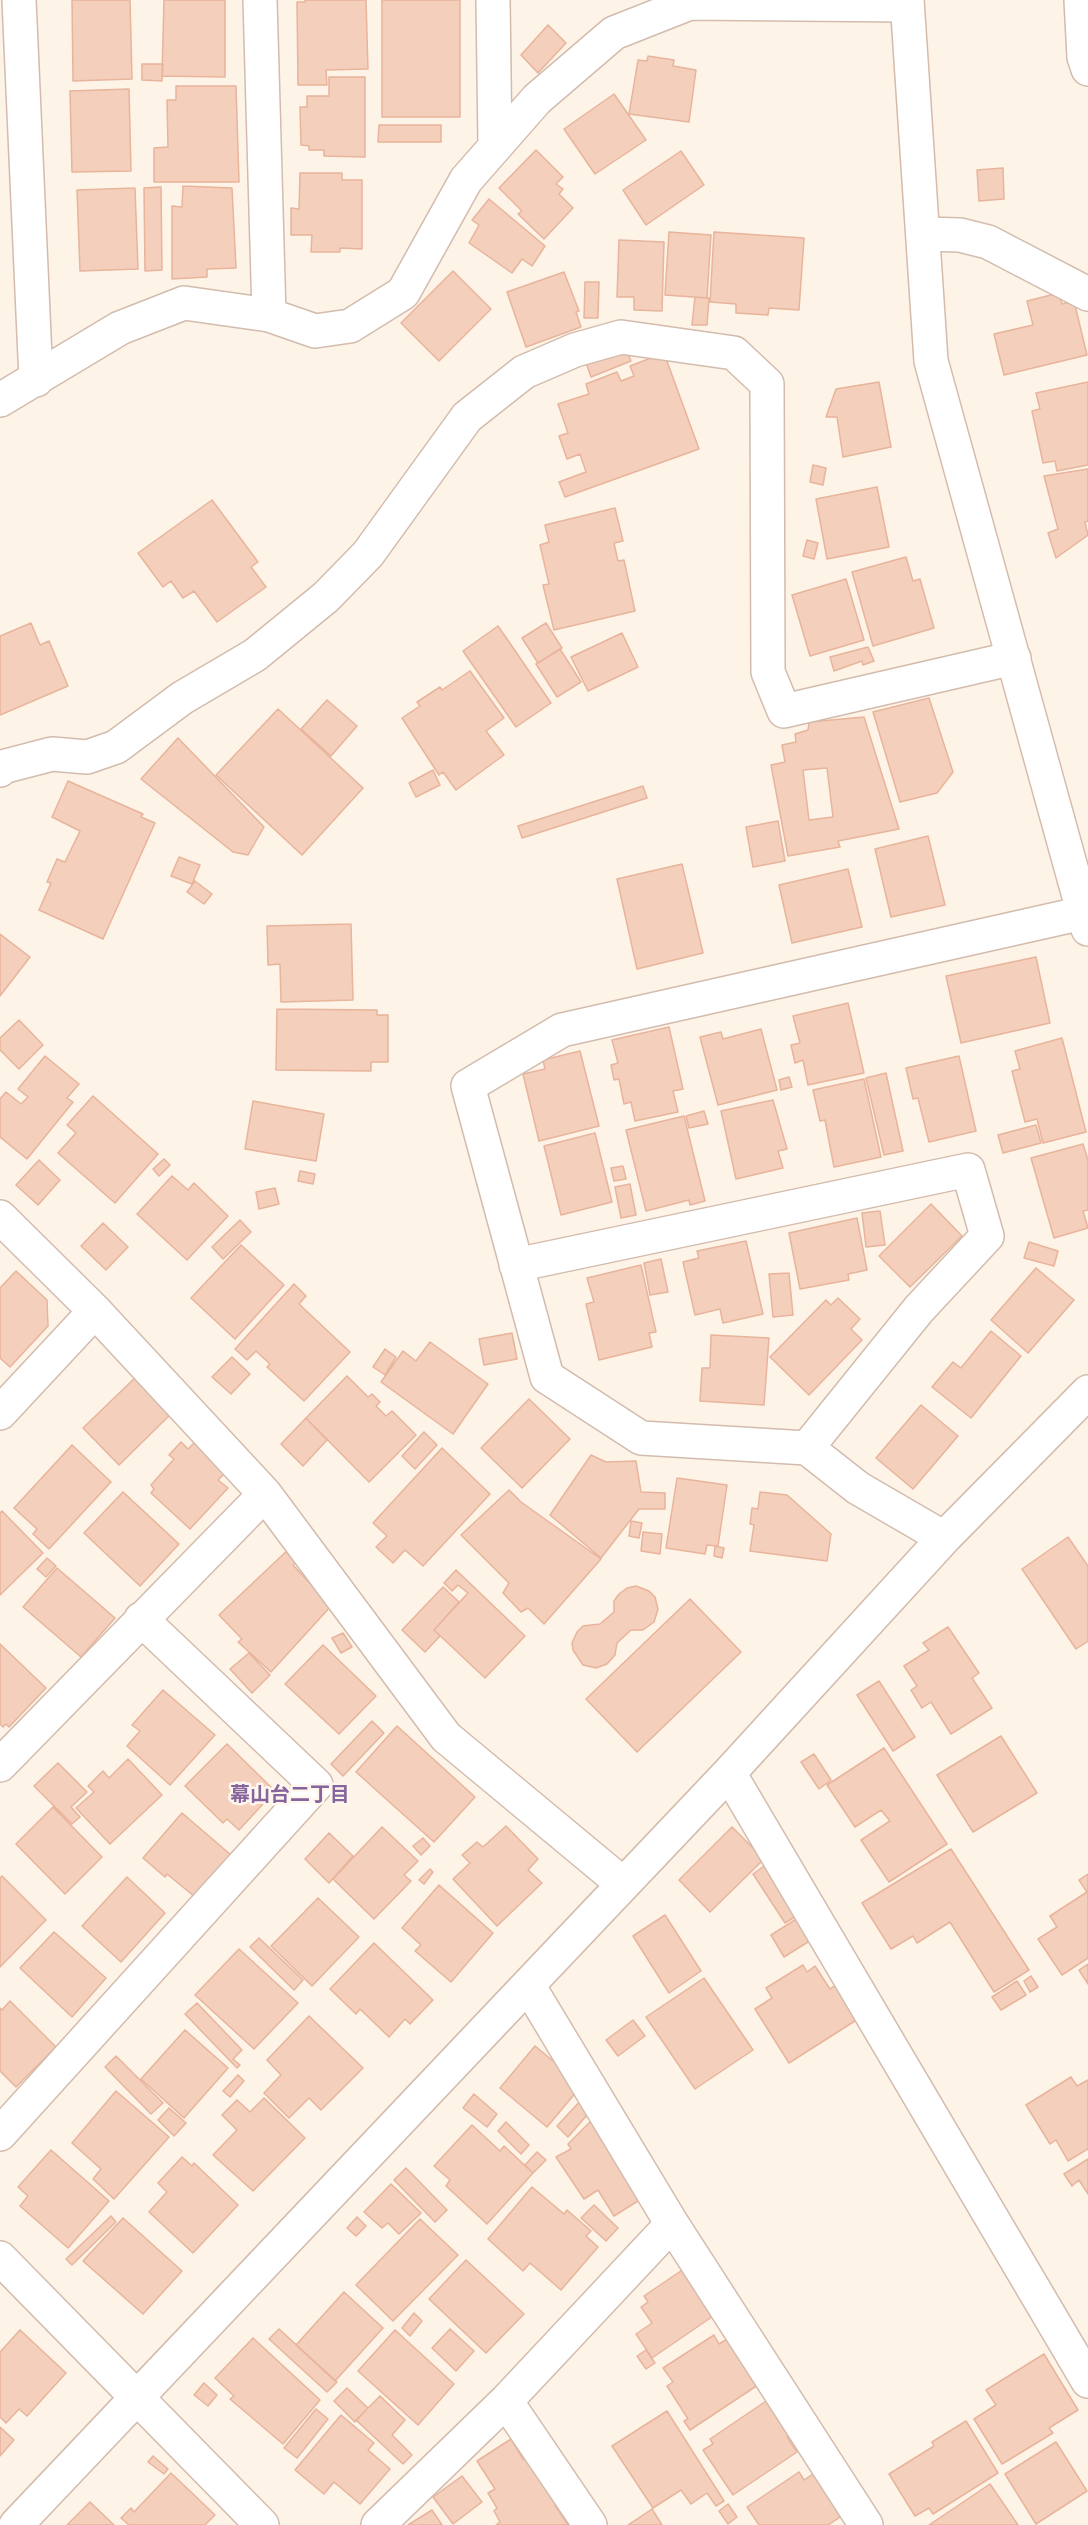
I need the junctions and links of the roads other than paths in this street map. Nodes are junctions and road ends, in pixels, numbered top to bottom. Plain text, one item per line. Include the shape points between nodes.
1 (19, 0) edge
2 (260, 0) edge
3 (493, 0) edge
4 (1082, 0) edge
5 (907, 3) edge
6 (1086, 61) edge
7 (495, 146) junction
8 (923, 234) junction
9 (1088, 294) edge
10 (269, 315) junction
11 (36, 380) junction
12 (0, 400) edge
13 (1014, 658) junction
14 (0, 770) edge
15 (1085, 921) edge
16 (0, 1217) edge
17 (516, 1265) junction
18 (95, 1311) junction
19 (1088, 1392) edge
20 (0, 1413) edge
21 (807, 1448) junction
22 (265, 1494) junction
23 (944, 1538) junction
24 (141, 1619) junction
25 (0, 1765) edge
26 (729, 1773) junction
27 (623, 1884) junction
28 (528, 1985) junction
29 (0, 2134) edge
30 (672, 2224) junction
31 (0, 2258) edge
32 (1088, 2380) edge
33 (136, 2398) junction
34 (506, 2401) junction
35 (16, 2525) edge
36 (262, 2525) edge
37 (378, 2525) edge
38 (590, 2525) edge
39 (866, 2525) edge

1 - 11 street
2 - 10 street
3 - 7 street
4 - 6 street
5 - 7 street via 690,3 614,33 537,99
5 - 8 street
7 - 10 street via 466,180 403,293 350,326 315,331
8 - 9 street via 960,235 988,242
8 - 13 street via 931,362
10 - 11 street via 184,303 120,328
11 - 12 street
13 - 14 street via 784,711 768,672 767,384 734,353 621,337 574,350 524,372 467,417 368,554 326,597 255,655 182,698 116,747 87,757 52,754
13 - 15 street
15 - 17 street via 562,1030 468,1086
16 - 18 street
17 - 21 street via 547,1377 641,1438
17 - 21 street via 968,1170 987,1236 919,1309
18 - 20 street
18 - 22 street
19 - 23 street
21 - 23 street via 858,1488
22 - 24 street
22 - 27 street via 446,1737
23 - 26 street
24 - 25 street
24 - 29 street via 316,1785
26 - 27 street
26 - 32 street
27 - 28 street
28 - 30 street
28 - 33 street
30 - 34 street
30 - 39 street
31 - 33 street
33 - 35 street
33 - 36 street
34 - 37 street
34 - 38 street

